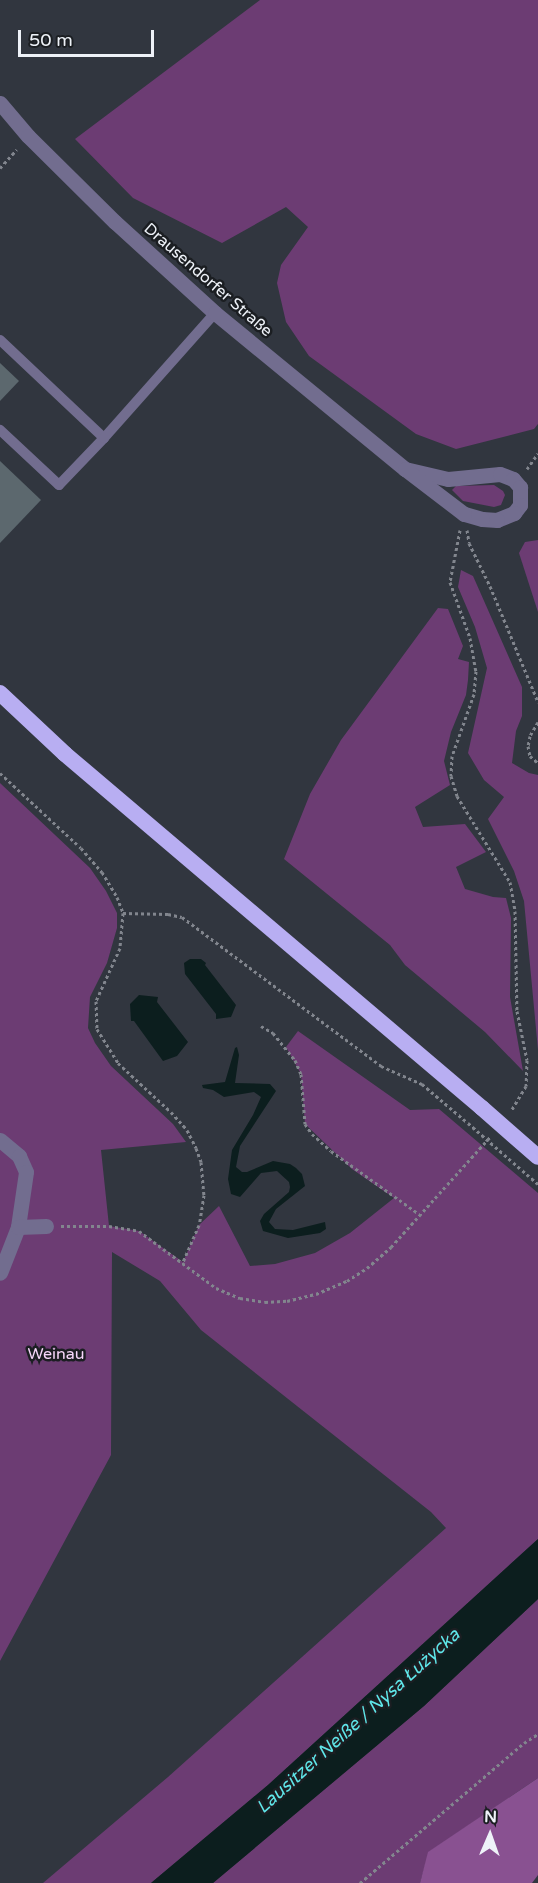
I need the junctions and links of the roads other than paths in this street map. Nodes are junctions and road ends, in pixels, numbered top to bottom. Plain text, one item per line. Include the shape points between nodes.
1 (0, 103) edge
2 (215, 313) junction
3 (0, 340) edge
4 (0, 430) edge
5 (104, 438) junction
6 (405, 468) junction
7 (0, 693) edge
8 (0, 1140) edge
9 (538, 1157) edge
10 (18, 1227) junction
11 (46, 1227) road end
12 (0, 1273) edge

1 - 2 street, Drausendorfer Straße via 115,222
2 - 5 lane
2 - 6 street, Drausendorfer Straße
3 - 5 lane
4 - 5 lane via 59,485
6 - 6 street, Drausendorfer Straße via 464,514 489,520 509,516 520,505 519,486 500,474 448,479
7 - 9 highway, bridge via 65,754
8 - 10 street via 19,1156 26,1172
10 - 11 street
10 - 12 street

